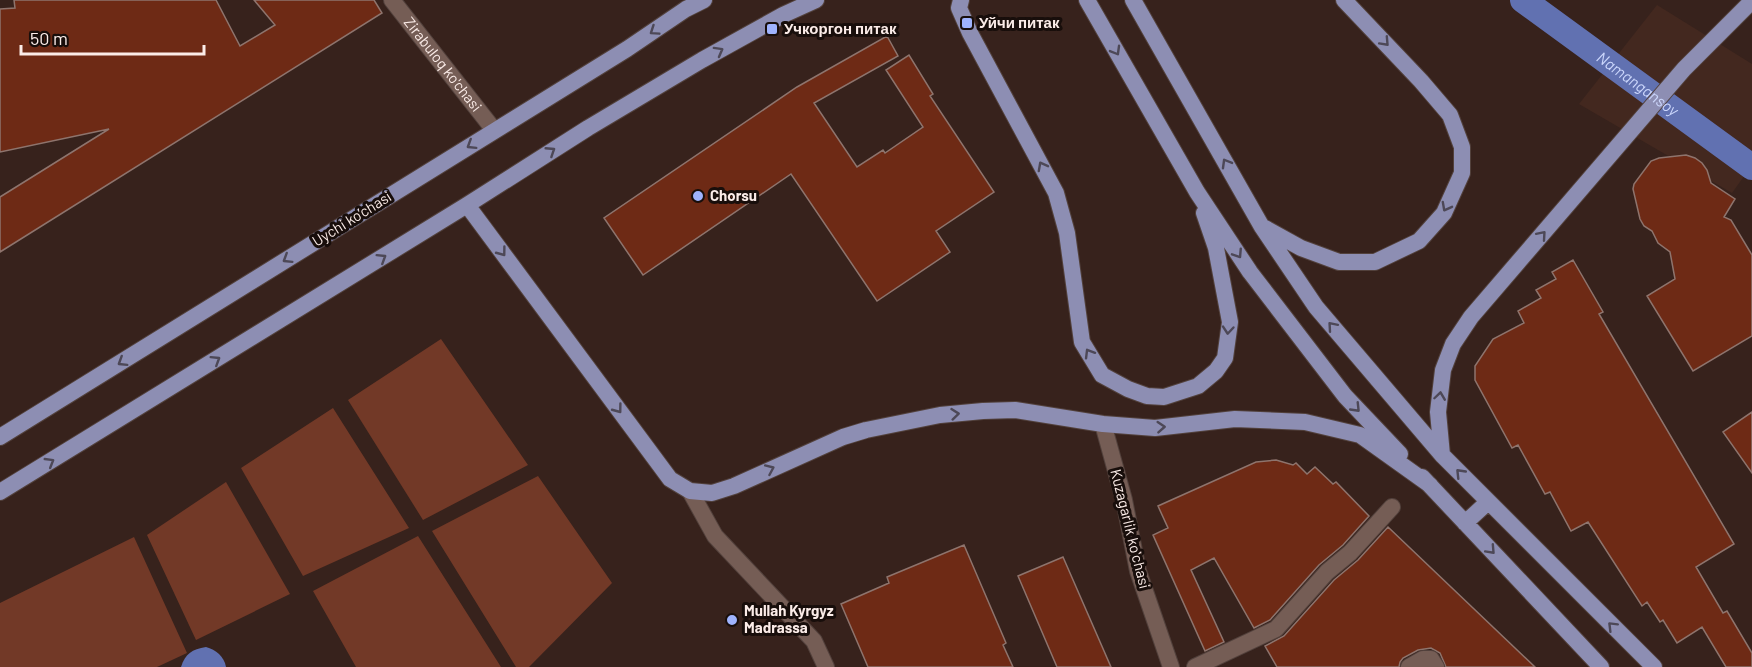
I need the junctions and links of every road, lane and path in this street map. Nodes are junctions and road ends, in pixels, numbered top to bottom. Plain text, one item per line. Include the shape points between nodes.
1 (392, 0) edge
2 (704, 0) edge
3 (816, 0) edge
4 (961, 0) edge
5 (1087, 0) edge
6 (1133, 0) edge
7 (1344, 0) edge
8 (688, 5) edge
9 (1749, 8) edge
10 (494, 130) junction
11 (1197, 192) junction
12 (467, 205) junction
13 (1262, 227) junction
14 (1103, 424) junction
15 (0, 437) edge
16 (1442, 454) junction
17 (1430, 485) junction
18 (690, 491) junction
19 (0, 492) edge
20 (1488, 502) junction
21 (1392, 507) dead end
22 (1465, 523) junction
23 (825, 667) edge
24 (1171, 667) edge
25 (1195, 667) edge
26 (1409, 667) edge
27 (1436, 667) edge
28 (1601, 667) edge
29 (1654, 667) edge

1 - 10 street, Zirabuloq ko'chasi
2 - 8 main road, Uychi ko’chasi
12 -> 3 main road via 702,60
11 -> 4 main road via 1216,248 1230,322 1225,358 1198,386 1164,397 1147,396 1102,375 1082,342 1067,233 1056,193 970,33 959,8
5 -> 11 main road
13 -> 6 main road
7 -> 13 main road via 1450,115 1462,147 1462,173 1444,213 1419,241 1375,262 1339,262
8 -> 10 main road, Uychi ko’chasi via 627,49
16 -> 9 main road via 1438,412 1443,370 1453,344 1471,317 1684,69
10 -> 15 main road, Uychi ko’chasi
11 -> 17 main road via 1250,272 1345,396
12 -> 18 main road via 670,479
19 -> 12 main road
16 -> 13 main road via 1316,307
14 -> 17 main road via 1155,428 1235,419 1305,423 1360,435
18 -> 14 main road via 712,493 843,437 940,415 1015,410
14 - 24 street, Kuzagarlik koʻchasi via 1138,571
20 -> 16 main road
17 - 22 main road
18 - 23 street via 715,536 814,641
20 - 22 main road
29 -> 20 main road
21 - 25 street via 1276,629
22 -> 28 main road
26 - 27 street via 1423,659 1431,659

